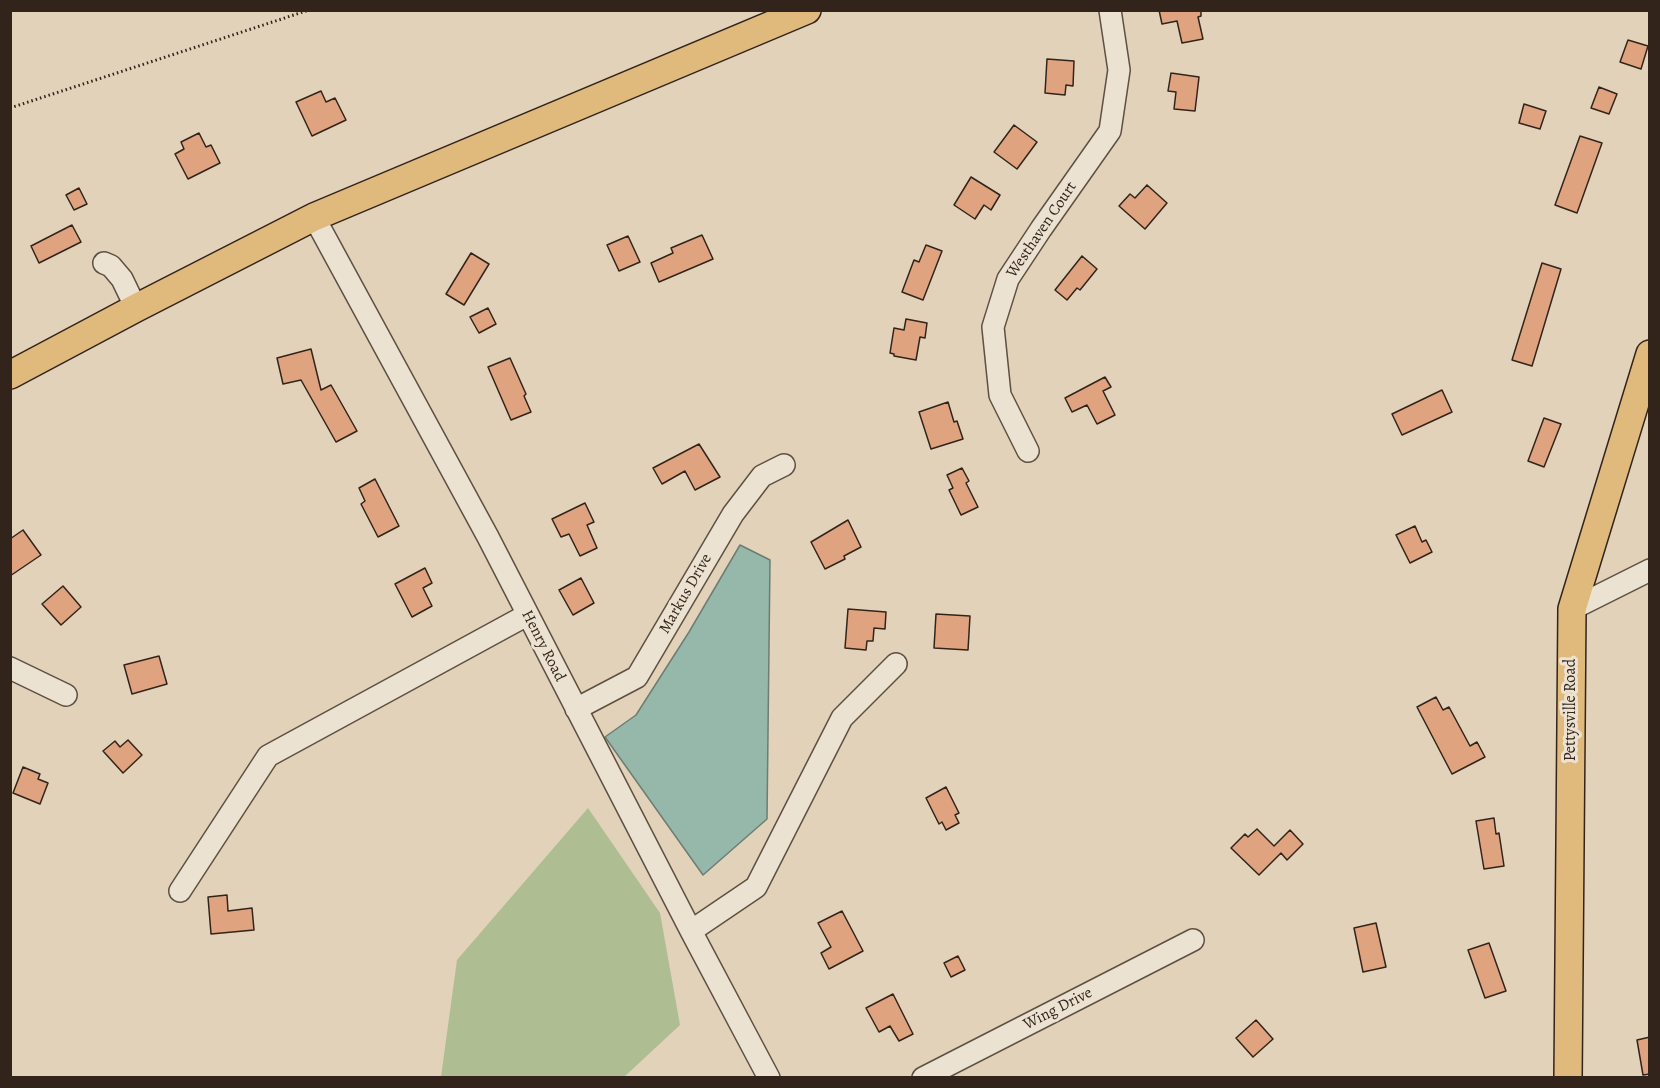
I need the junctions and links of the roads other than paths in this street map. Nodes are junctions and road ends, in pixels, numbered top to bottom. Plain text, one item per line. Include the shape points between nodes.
1 (807, 10) edge
2 (1110, 10) edge
3 (314, 217) junction
4 (104, 263) dead end
5 (136, 308) junction
6 (1650, 354) edge
7 (10, 375) edge
8 (1028, 451) dead end
9 (784, 465) dead end
10 (1650, 570) edge
11 (1572, 609) junction
12 (527, 615) junction
13 (896, 664) dead end
14 (10, 668) edge
15 (66, 695) dead end
16 (576, 709) junction
17 (180, 891) dead end
18 (691, 931) junction
19 (1193, 940) dead end
20 (769, 1077) edge
21 (923, 1077) edge
22 (1568, 1077) edge

1 - 3 main road
2 - 8 street, Westhaven Court via 1119,70 1110,130 1008,279 993,327 1000,395
3 - 5 main road
3 - 12 street, Henry Road
4 - 5 street via 122,279
5 - 7 main road
6 - 11 main road, Pettysville Road
9 - 16 street, Markus Drive via 762,476 733,514 637,677
10 - 11 street
11 - 22 main road, Pettysville Road
12 - 16 street, Henry Road
12 - 17 street via 268,756
13 - 18 street via 842,718 756,886
14 - 15 street
16 - 18 street, Henry Road
18 - 20 street, Henry Road
19 - 21 street, Wing Drive

